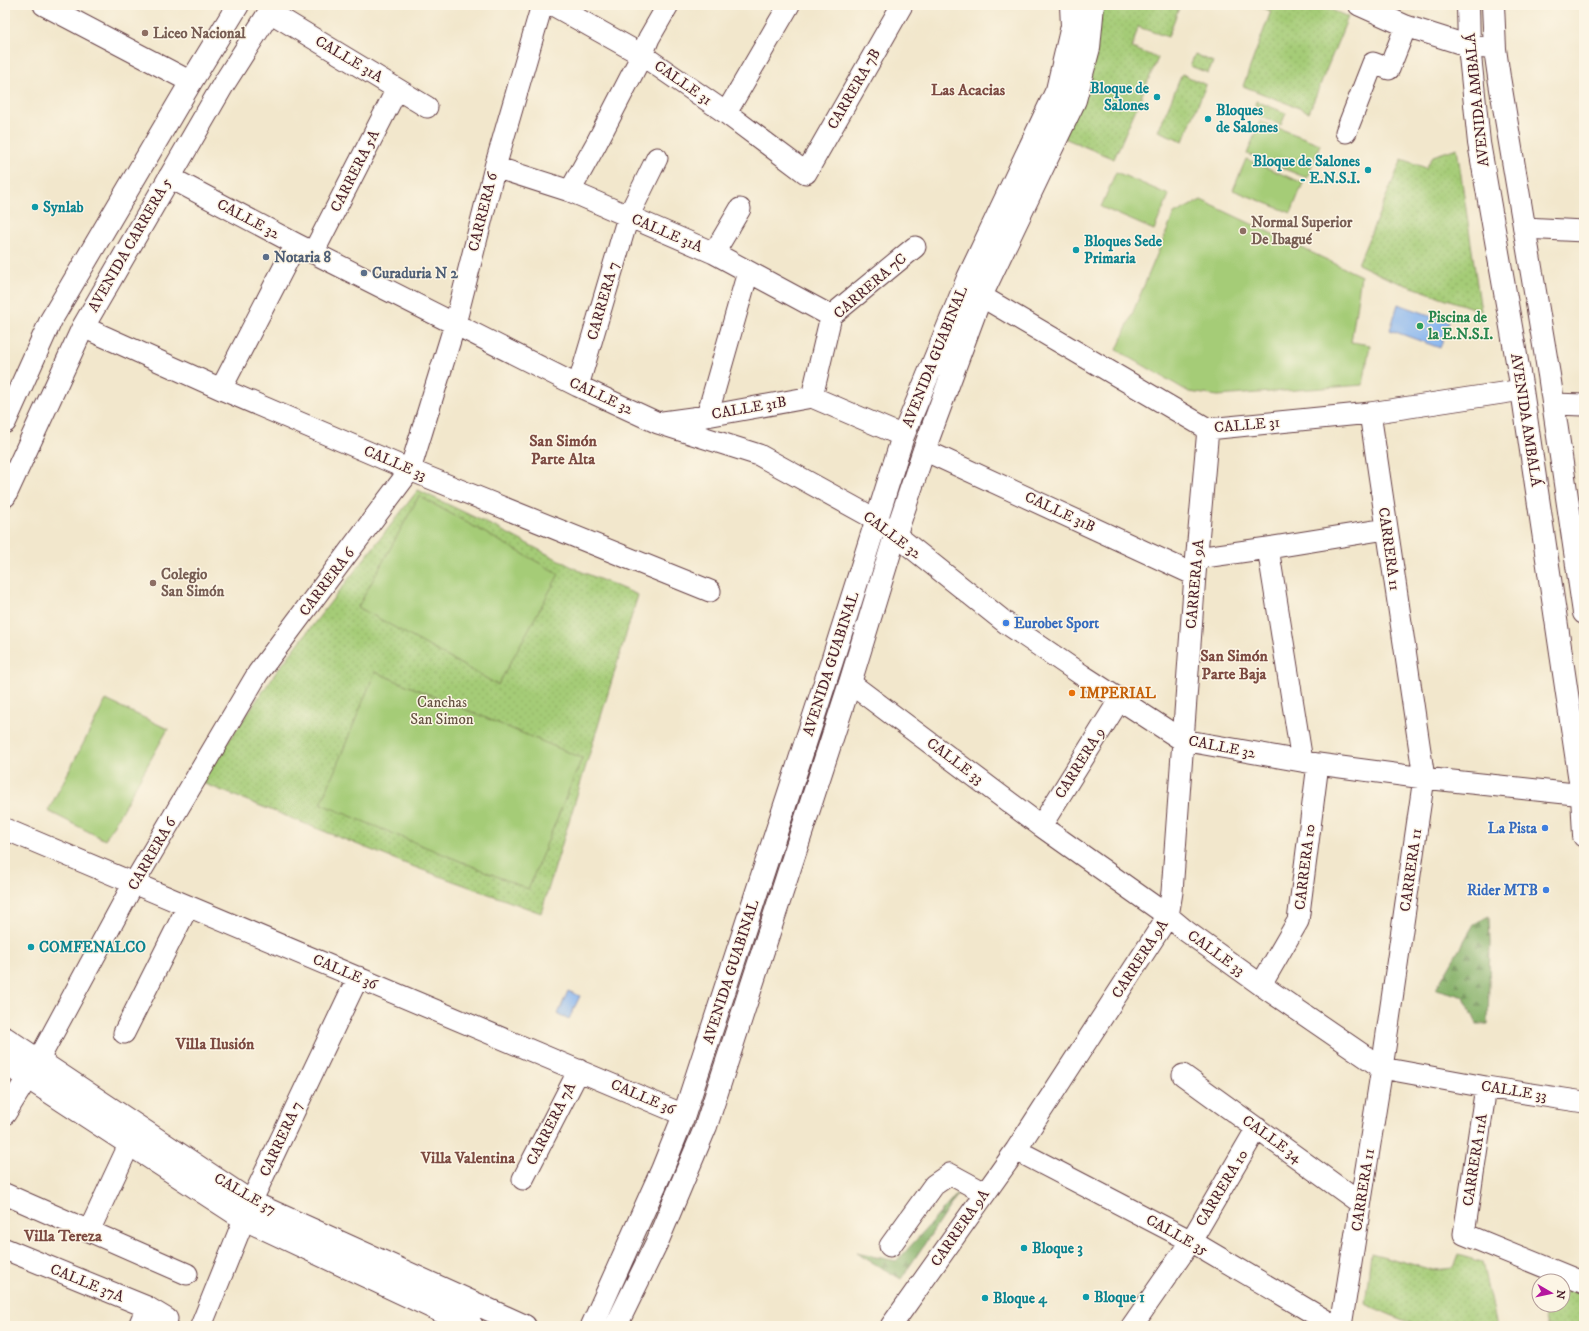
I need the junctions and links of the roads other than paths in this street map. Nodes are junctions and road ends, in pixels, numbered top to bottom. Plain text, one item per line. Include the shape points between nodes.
1 (44, 5) edge
2 (238, 5) edge
3 (542, 5) edge
4 (553, 5) edge
5 (668, 5) edge
6 (789, 5) edge
7 (902, 5) edge
8 (1071, 5) edge
9 (1093, 5) edge
10 (1359, 5) edge
11 (1468, 5) edge
12 (1493, 5) edge
13 (272, 8) edge
14 (1406, 26) junction
15 (1469, 46) junction
16 (642, 48) junction
17 (1495, 49) junction
18 (191, 82) junction
19 (397, 89) junction
20 (427, 107) dead end
21 (726, 113) junction
22 (1346, 132) dead end
23 (657, 158) dead end
24 (495, 167) junction
25 (806, 173) joint
26 (169, 177) junction
27 (564, 189) junction
28 (740, 209) dead end
29 (628, 216) junction
30 (1524, 228) junction
31 (1584, 231) edge
32 (915, 247) dead end
33 (305, 249) junction
34 (714, 254) junction
35 (748, 272) junction
36 (981, 296) junction
37 (832, 316) junction
38 (455, 324) junction
39 (83, 327) junction
40 (578, 386) junction
41 (221, 390) junction
42 (1522, 390) junction
43 (812, 397) junction
44 (1553, 404) junction
45 (1584, 405) edge
46 (7, 413) edge
47 (1370, 413) junction
48 (707, 416) junction
49 (658, 423) junction
50 (1208, 429) junction
51 (903, 436) junction
52 (924, 450) junction
53 (410, 470) junction
54 (5, 496) edge
55 (877, 520) junction
56 (1386, 528) junction
57 (895, 536) junction
58 (1268, 548) junction
59 (1196, 566) junction
60 (710, 591) dead end
61 (1584, 613) edge
62 (850, 683) junction
63 (1120, 699) junction
64 (1182, 740) junction
65 (1310, 762) junction
66 (1424, 778) junction
67 (1583, 795) edge
68 (1041, 826) junction
69 (5, 829) edge
70 (1584, 836) edge
71 (134, 883) junction
72 (188, 906) junction
73 (1168, 916) junction
74 (358, 977) junction
75 (1261, 985) junction
76 (124, 1034) dead end
77 (5, 1038) edge
78 (5, 1063) edge
79 (33, 1068) junction
80 (1382, 1068) junction
81 (578, 1070) junction
82 (1183, 1075) dead end
83 (1486, 1087) junction
84 (1584, 1102) edge
85 (5, 1114) edge
86 (684, 1114) junction
87 (1257, 1128) junction
88 (130, 1145) junction
89 (1016, 1150) junction
90 (523, 1179) dead end
91 (985, 1193) junction
92 (5, 1194) edge
93 (1360, 1204) junction
94 (247, 1210) junction
95 (89, 1231) junction
96 (1191, 1241) junction
97 (890, 1246) dead end
98 (5, 1249) edge
99 (187, 1274) dead end
100 (1584, 1283) edge
101 (147, 1307) junction
102 (167, 1319) dead end
103 (139, 1326) edge
104 (201, 1326) edge
105 (472, 1326) edge
106 (525, 1326) edge
107 (592, 1326) edge
108 (616, 1326) edge
109 (891, 1326) edge
110 (1132, 1326) edge
111 (1335, 1326) edge
112 (1341, 1326) edge

1 - 18 street
2 - 18 main road, AVENIDA CARRERA 5
3 - 24 street, CARRERA 6
4 - 16 street, CALLE 31
5 - 16 street
6 - 21 street
7 - 25 street, CARRERA 7B
8 - 51 main road, AVENIDA GUABINAL via 1072,26 1058,90 968,278
9 - 36 main road, AVENIDA GUABINAL via 1089,48 1075,100
10 - 14 street
11 - 15 main road, AVENIDA AMBALÁ
12 - 17 main road, AVENIDA AMBALÁ
13 - 19 street, CALLE 31A
13 - 26 main road, AVENIDA CARRERA 5
14 - 15 street
14 - 22 street via 1400,66 1389,69 1373,63
15 - 17 street
15 - 42 main road, AVENIDA AMBALÁ via 1479,142
16 - 21 street, CALLE 31
16 - 27 street
17 - 30 main road, AVENIDA AMBALÁ
18 - 46 main road, AVENIDA CARRERA 5 via 51,320
19 - 20 street, CALLE 31A
19 - 33 street, CARRERA 5A
21 - 25 street, CALLE 31
23 - 29 street, CARRERA 7
24 - 27 street, CALLE 31A
24 - 38 street, CARRERA 6
26 - 33 street, CALLE 32
26 - 39 main road, AVENIDA CARRERA 5
27 - 29 street, CALLE 31A
28 - 34 street
29 - 34 street, CALLE 31A
29 - 40 street, CARRERA 7
30 - 31 street
30 - 44 main road, AVENIDA AMBALÁ
32 - 37 street, CARRERA 7C
33 - 38 street, CALLE 32
33 - 41 street, CARRERA 5A
34 - 35 street, CALLE 31A
35 - 37 street, CALLE 31A
35 - 48 street
36 - 50 street, CALLE 31
36 - 52 main road, AVENIDA GUABINAL
37 - 43 street, CARRERA 7C
38 - 40 street, CALLE 32
38 - 53 street, CARRERA 6
39 - 41 street, CALLE 33
39 - 54 main road, AVENIDA CARRERA 5
40 - 49 street, CALLE 32
41 - 53 street, CALLE 33
42 - 47 street, CALLE 31
42 - 67 main road, AVENIDA AMBALÁ
43 - 48 street, CALLE 31B
43 - 51 street
44 - 45 street
44 - 61 main road, AVENIDA AMBALÁ
47 - 50 street, CALLE 31
47 - 56 street, CARRERA 11
48 - 49 street, CALLE 31B
49 - 55 street, CALLE 32 via 759,455
50 - 59 street, CARRERA 9A
51 - 55 main road, AVENIDA GUABINAL
52 - 57 main road, AVENIDA GUABINAL
52 - 59 street, CALLE 31B
53 - 60 street, CALLE 33
53 - 71 street, CARRERA 6 via 258,673
55 - 57 street, CALLE 32
55 - 86 main road, AVENIDA GUABINAL
56 - 58 street
56 - 66 street, CARRERA 11
57 - 62 main road, AVENIDA GUABINAL
57 - 63 street, CALLE 32 via 1006,623
58 - 59 street
58 - 65 street, CARRERA 10
59 - 64 street, CARRERA 9A
62 - 68 street, CALLE 33
62 - 108 main road, AVENIDA GUABINAL via 706,1126 658,1240
63 - 64 street, CALLE 32
63 - 68 street, CARRERA 9
64 - 65 street, CALLE 32
64 - 73 street, CARRERA 9A via 1172,892
65 - 66 street, CALLE 32
65 - 75 street, CARRERA 10 via 1298,921
66 - 67 street, CALLE 32
66 - 80 street, CARRERA 11
67 - 70 main road, AVENIDA AMBALÁ
68 - 73 street, CALLE 33
69 - 71 street, CALLE 36
71 - 72 street, CALLE 36
71 - 79 street, CARRERA 6
72 - 74 street, CALLE 36
72 - 76 street
73 - 75 street, CALLE 33
73 - 89 street, CARRERA 9A
74 - 81 street, CALLE 36
74 - 94 street, CARRERA 7
75 - 80 street, CALLE 33
77 - 79 main road, CALLE 37
78 - 79 main road, CALLE 37
79 - 85 street, CARRERA 6
79 - 88 main road, CALLE 37
79 - 94 main road, CALLE 37
80 - 83 street, CALLE 33
80 - 93 street, CARRERA 11
81 - 86 street, CALLE 36
81 - 90 street, CARRERA 7A
82 - 87 street, CALLE 34
83 - 84 street, CALLE 33
83 - 100 street, CARRERA 11A via 1464,1234
86 - 107 main road, AVENIDA GUABINAL via 662,1170
87 - 93 street, CALLE 34
87 - 96 street, CARRERA 10
88 - 94 main road, CALLE 37
88 - 95 street
89 - 91 street, CARRERA 9A
89 - 96 street, CALLE 35
91 - 97 street via 950,1174 934,1185
91 - 109 street, CARRERA 9A
92 - 95 street
93 - 112 street, CARRERA 11
94 - 104 street, CARRERA 7
94 - 105 main road, CALLE 37
94 - 106 main road, CALLE 37
95 - 99 street
96 - 110 street, CARRERA 10
96 - 111 street, CALLE 35
98 - 101 street, CALLE 37A
101 - 102 street, CALLE 37A
101 - 103 street

